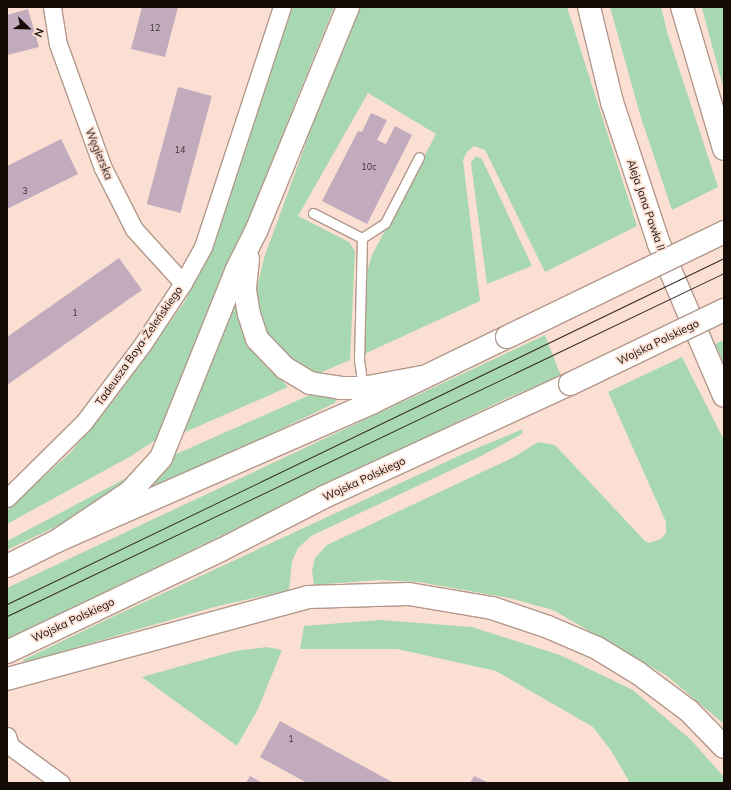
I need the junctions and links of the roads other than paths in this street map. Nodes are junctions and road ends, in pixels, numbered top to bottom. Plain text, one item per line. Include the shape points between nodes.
1 (52, 7) edge
2 (282, 7) edge
3 (348, 7) edge
4 (573, 7) edge
5 (589, 7) edge
6 (682, 7) edge
7 (612, 102) junction
8 (724, 149) edge
9 (419, 157) dead end
10 (312, 213) dead end
11 (257, 229) junction
12 (724, 232) edge
13 (362, 238) junction
14 (183, 283) junction
15 (724, 310) edge
16 (422, 377) junction
17 (363, 388) junction
18 (724, 396) edge
19 (7, 498) edge
20 (57, 541) junction
21 (7, 566) edge
22 (11, 650) edge
23 (7, 673) edge
24 (7, 679) edge
25 (8, 742) edge
26 (724, 747) edge
27 (61, 783) edge

1 - 14 street, Węgierska via 58,44 103,168 134,229
2 - 14 street, Tadeusza Boya-Żeleńskiego via 203,246
3 - 11 main road
4 - 7 main road
5 - 7 main road, Aleja Jana Pawła II
6 - 8 main road
7 - 18 main road, Aleja Jana Pawła II via 658,244
9 - 13 lane via 385,223
10 - 13 lane
11 - 17 main road via 248,262 246,290 249,314 257,339 285,368 310,383
11 - 20 main road via 236,271 161,458 130,492
12 - 16 main road, bridge
13 - 17 lane via 359,360
14 - 19 street, Tadeusza Boya-Żeleńskiego via 138,351 84,422
15 - 22 main road, Wojska Polskiego, bridge via 324,497 221,550
16 - 17 main road
16 - 20 main road via 373,402
20 - 21 main road
22 - 23 street
24 - 26 main road via 308,597 409,594 492,608 548,626 597,648 638,673 689,711
25 - 27 street

